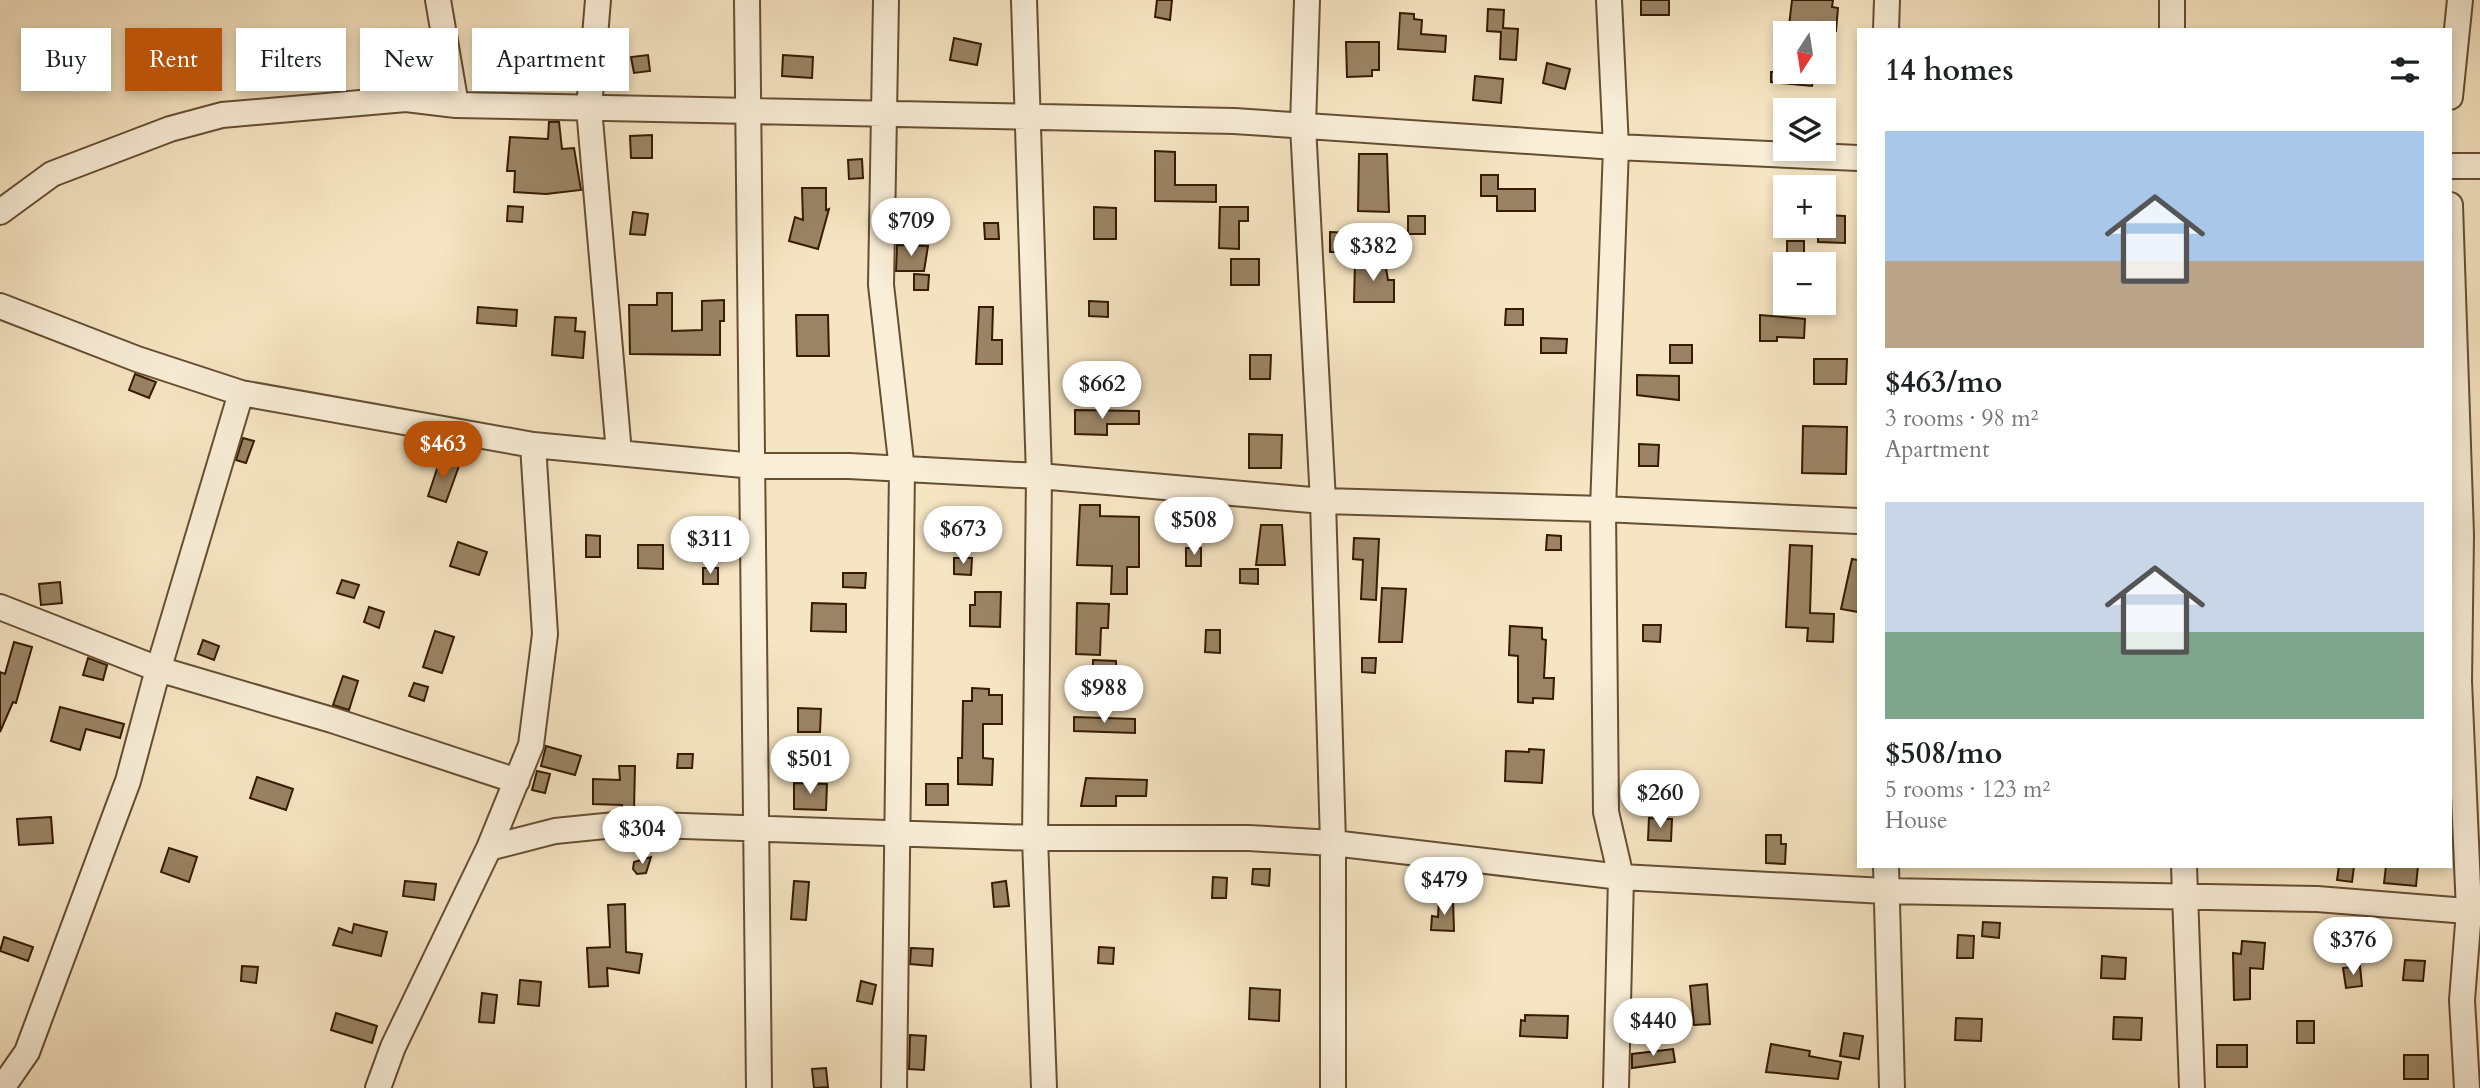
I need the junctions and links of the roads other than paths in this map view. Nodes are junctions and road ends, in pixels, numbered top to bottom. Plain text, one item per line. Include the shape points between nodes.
1 (438, 0) edge
2 (598, 0) edge
3 (747, 0) edge
4 (886, 0) edge
5 (1024, 0) edge
6 (1307, 0) edge
7 (1609, 0) edge
8 (1887, 0) edge
9 (2172, 0) edge
10 (2460, 0) edge
11 (1886, 28) edge
12 (2172, 28) edge
13 (2452, 78) edge
14 (456, 105) junction
15 (589, 108) junction
16 (750, 112) junction
17 (883, 116) junction
18 (1030, 118) junction
19 (1303, 125) junction
20 (1616, 147) junction
21 (1857, 158) edge
22 (2452, 166) edge
23 (2480, 166) edge
24 (0, 212) edge
25 (2452, 252) edge
26 (0, 306) edge
27 (241, 393) junction
28 (533, 445) junction
29 (619, 453) junction
30 (754, 466) junction
31 (902, 470) junction
32 (1039, 476) junction
33 (1323, 501) junction
34 (1603, 509) junction
35 (1857, 521) edge
36 (2464, 535) edge
37 (0, 607) edge
38 (158, 668) junction
39 (517, 782) junction
40 (757, 828) junction
41 (898, 833) junction
42 (1035, 838) junction
43 (1333, 843) junction
44 (489, 848) junction
45 (2184, 868) edge
46 (1621, 877) junction
47 (1885, 878) edge
48 (2183, 894) junction
49 (2474, 912) edge
50 (9, 1085) edge
51 (378, 1088) edge
52 (759, 1088) edge
53 (894, 1088) edge
54 (1044, 1088) edge
55 (1333, 1088) edge
56 (1616, 1088) edge
57 (1892, 1088) edge
58 (2192, 1088) edge
59 (2467, 1088) edge

1 - 14 street
2 - 15 street
3 - 16 street
4 - 17 street
5 - 18 street
6 - 19 street
7 - 20 street
8 - 11 street
9 - 12 street
10 - 13 street
14 - 15 street
14 - 24 street via 406,99 222,115 170,129 52,174
15 - 16 street
15 - 29 street
16 - 17 street
16 - 30 street
17 - 18 street
17 - 31 street via 881,285
18 - 19 street
18 - 32 street
19 - 20 street
19 - 33 street
20 - 21 street
20 - 34 street
22 - 23 street
25 - 36 street
26 - 27 street
27 - 28 street
27 - 38 street
28 - 29 street
28 - 39 street via 545,634 531,745
29 - 30 street
30 - 31 street
30 - 40 street
31 - 32 street
31 - 41 street
32 - 33 street
32 - 42 street
33 - 34 street
33 - 43 street
34 - 35 street
34 - 46 street via 1606,812
36 - 49 street via 2459,681
37 - 38 street
38 - 39 street
38 - 50 street via 128,781 27,1052
39 - 44 street
40 - 41 street
40 - 44 street via 625,824 555,831
40 - 52 street
41 - 42 street
41 - 53 street
42 - 43 street via 1249,838
42 - 54 street
43 - 46 street
43 - 55 street
44 - 51 street via 393,1047
45 - 48 street
46 - 47 street
46 - 56 street
47 - 48 street
47 - 57 street
48 - 49 street
48 - 58 street
49 - 59 street via 2462,1000

